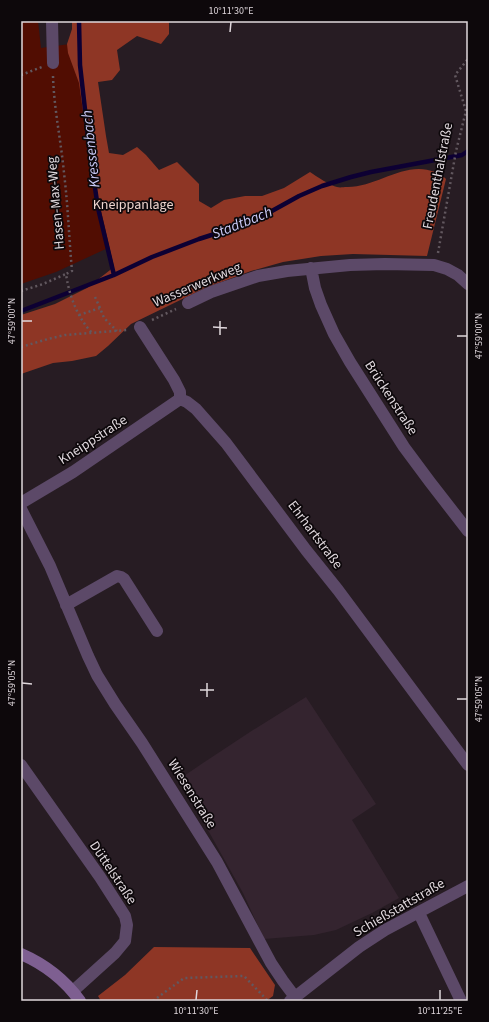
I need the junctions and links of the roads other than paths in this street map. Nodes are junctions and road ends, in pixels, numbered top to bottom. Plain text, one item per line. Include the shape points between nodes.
1 (52, 21) edge
2 (53, 63) road end
3 (311, 268) junction
4 (468, 284) edge
5 (188, 304) road end
6 (140, 327) road end
7 (180, 399) junction
8 (21, 503) edge
9 (21, 509) edge
10 (468, 531) edge
11 (66, 605) junction
12 (157, 631) dead end
13 (468, 765) edge
14 (21, 766) edge
15 (468, 886) edge
16 (419, 913) junction
17 (21, 954) edge
18 (76, 996) edge
19 (293, 999) edge
20 (461, 1001) edge

1 - 2 street
3 - 4 street, Wasserwerkweg via 350,264 434,265 458,275
3 - 5 street, Wasserwerkweg via 258,276 210,292
3 - 10 street, Brückenstraße via 321,305 350,362 404,447
6 - 7 street via 174,380 180,392
7 - 8 street, Kneippstraße via 73,472
7 - 13 street, Ehrhartstraße via 196,409 226,443
9 - 11 street, Wiesenstraße via 50,566
11 - 12 street via 117,576 121,577
11 - 19 street, Wiesenstraße via 97,675 213,855
14 - 18 street, Düttelstraße via 125,916 126,940
15 - 16 street, Schießstattstraße
16 - 19 street, Schießstattstraße via 359,947
16 - 20 street
17 - 18 street via 50,971

